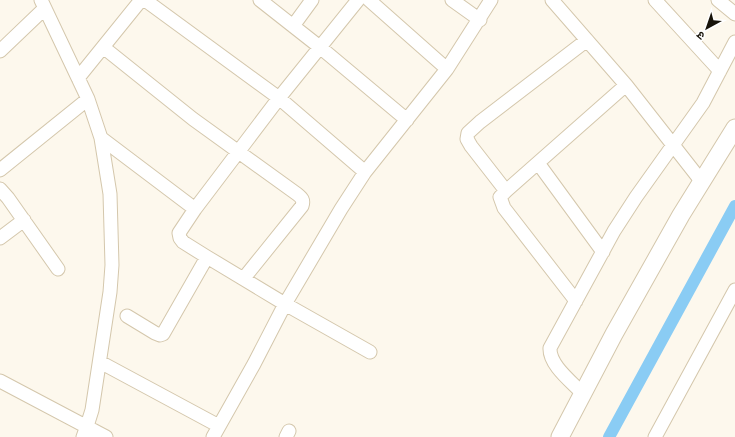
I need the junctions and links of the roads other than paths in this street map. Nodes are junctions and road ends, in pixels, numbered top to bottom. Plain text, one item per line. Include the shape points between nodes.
1 (141, 0) edge
2 (145, 0) edge
3 (260, 0) edge
4 (312, 0) edge
5 (358, 0) edge
6 (369, 0) edge
7 (452, 0) edge
8 (491, 0) edge
9 (552, 0) edge
10 (655, 0) edge
11 (718, 0) edge
12 (42, 5) edge
13 (735, 14) edge
14 (480, 20) junction
15 (293, 26) junction
16 (587, 40) junction
17 (735, 42) edge
18 (103, 48) junction
19 (321, 48) junction
20 (0, 51) edge
21 (447, 69) junction
22 (720, 71) junction
23 (78, 78) junction
24 (626, 86) junction
25 (279, 98) junction
26 (88, 99) junction
27 (407, 120) junction
28 (735, 128) edge
29 (101, 138) junction
30 (672, 145) junction
31 (238, 151) junction
32 (538, 163) junction
33 (0, 170) edge
34 (365, 172) junction
35 (702, 182) junction
36 (0, 189) edge
37 (506, 191) junction
38 (195, 209) junction
39 (24, 220) junction
40 (0, 238) edge
41 (602, 252) junction
42 (207, 257) junction
43 (58, 269) dead end
44 (244, 278) junction
45 (735, 290) edge
46 (576, 301) junction
47 (285, 304) junction
48 (126, 316) dead end
49 (370, 352) dead end
50 (100, 362) junction
51 (0, 381) edge
52 (583, 394) junction
53 (216, 431) edge
54 (85, 432) edge
55 (106, 437) edge
56 (560, 437) edge
57 (655, 437) edge

1 - 18 street
2 - 25 street
3 - 15 street
4 - 15 street
5 - 19 street
6 - 21 street
7 - 14 street
8 - 14 street
9 - 16 street
10 - 22 street
11 - 13 street
12 - 20 street
12 - 23 street
14 - 21 street
15 - 19 street
16 - 24 street
16 - 37 street via 468,133 467,139 471,146
17 - 22 street
18 - 23 street
18 - 31 street
19 - 25 street
19 - 27 street
21 - 27 street
22 - 30 street via 703,103
23 - 26 street
24 - 30 street
24 - 32 street
25 - 31 street
25 - 34 street
26 - 29 street
26 - 33 street
27 - 34 street
28 - 35 main road
29 - 38 street
29 - 50 street via 110,194 112,265
30 - 35 street
30 - 41 street
31 - 38 street
31 - 44 street via 297,194 303,202
32 - 37 street
32 - 41 street
34 - 47 street via 320,242
35 - 52 main road via 614,334
36 - 39 street
37 - 46 street via 500,197 504,208
38 - 42 street via 180,230 180,238
39 - 40 street
39 - 43 street
41 - 46 street
42 - 44 street
42 - 48 street via 163,334 154,333
44 - 47 street
45 - 57 street
46 - 52 street via 550,348 550,354 557,367
47 - 49 street
47 - 53 street
50 - 53 street
50 - 54 street
51 - 54 street
52 - 56 main road
54 - 55 street

